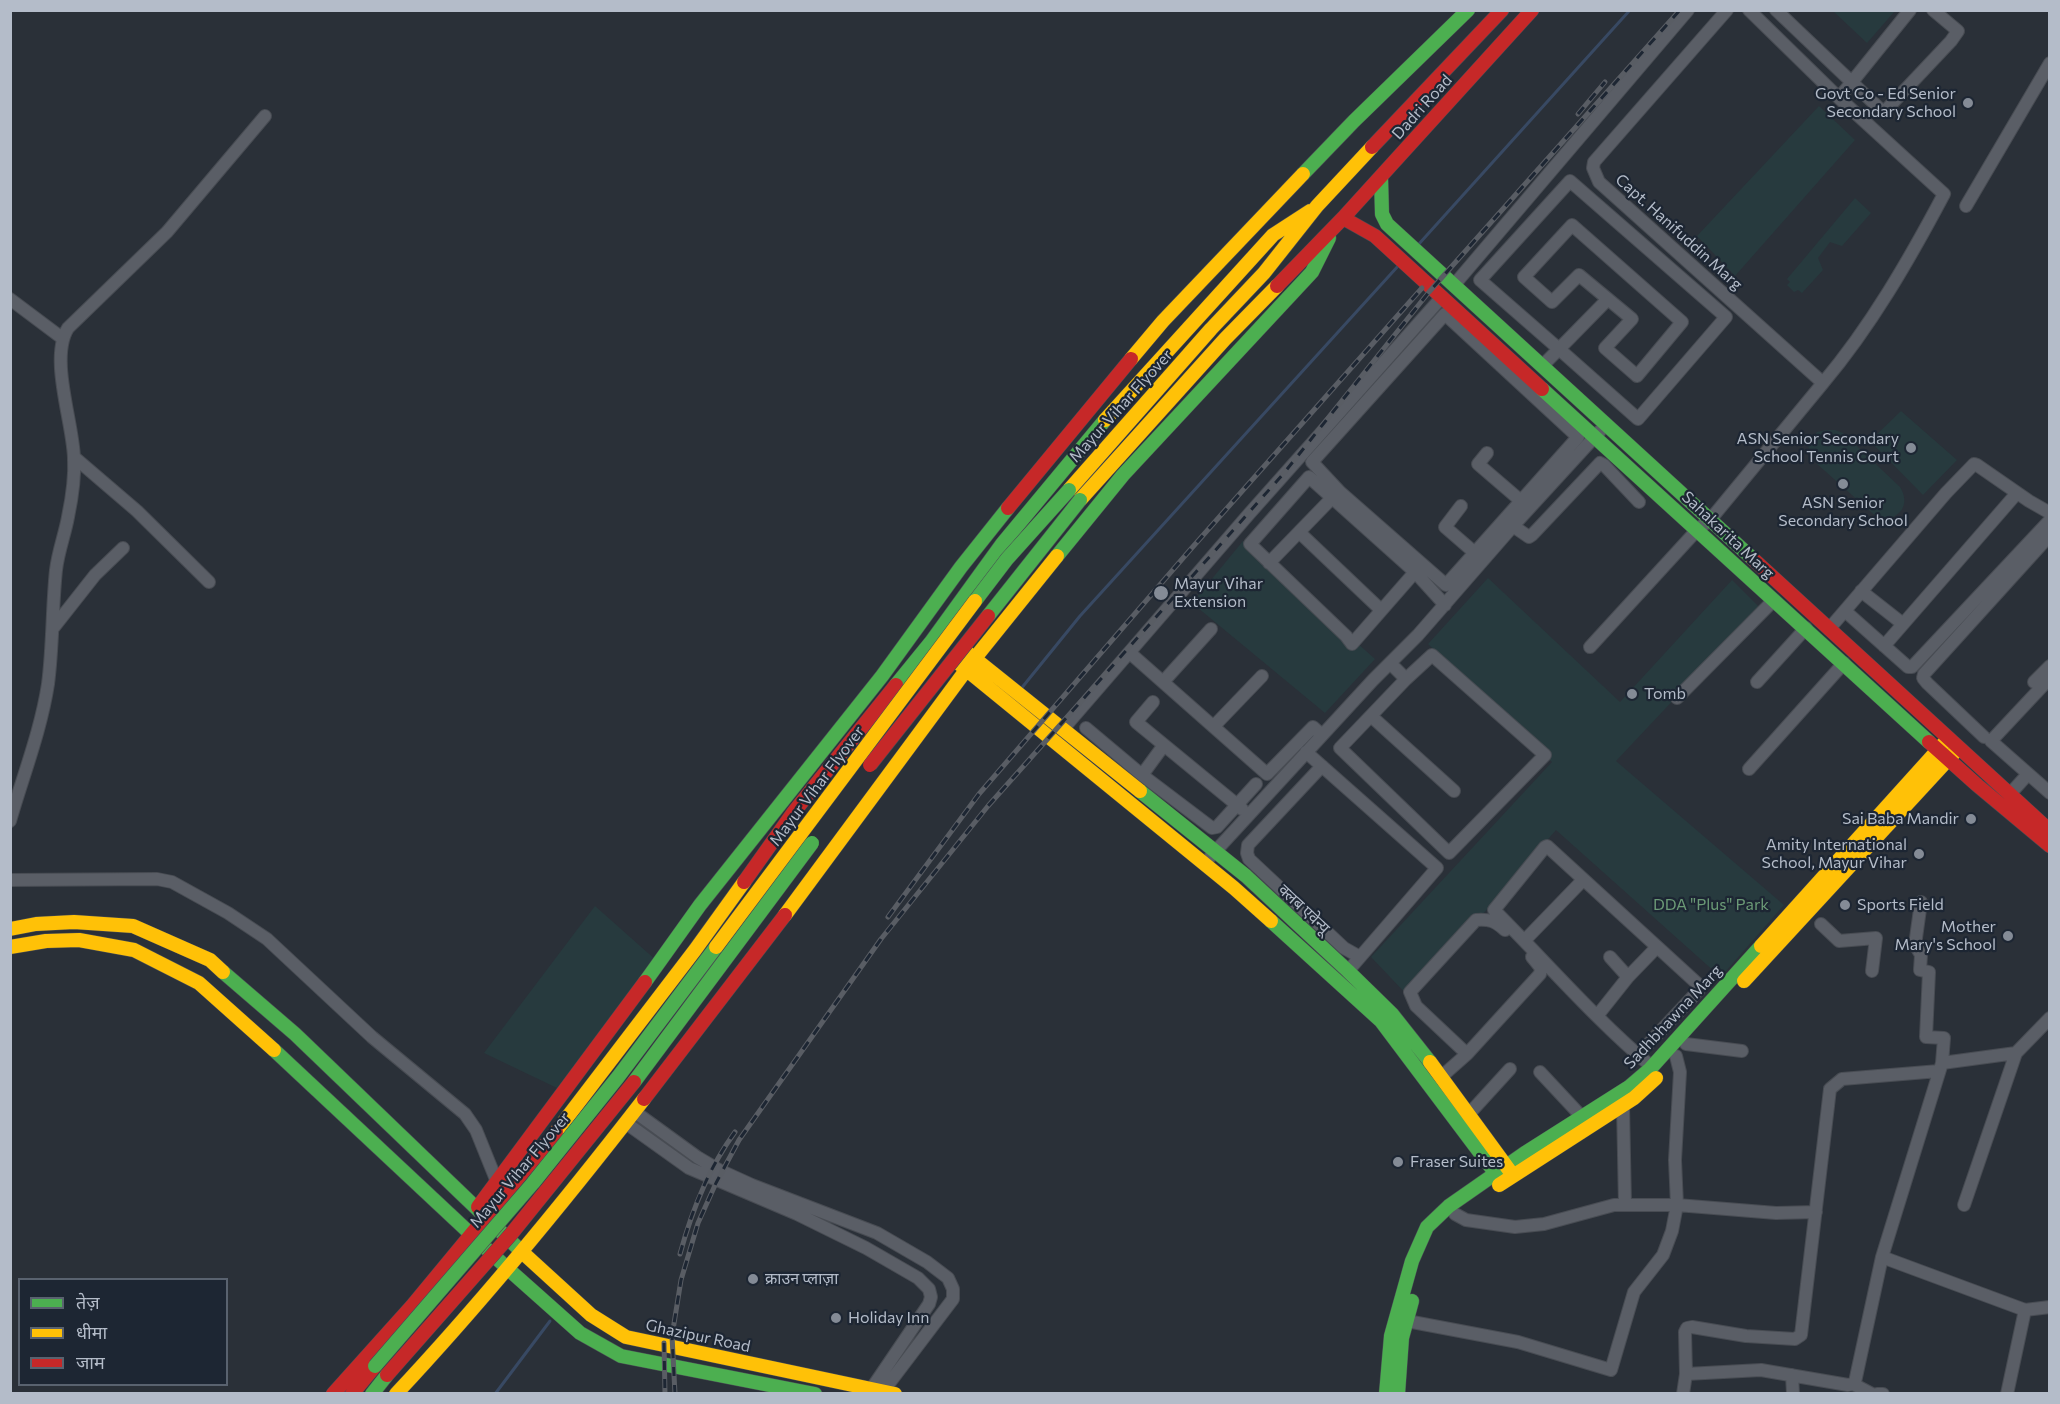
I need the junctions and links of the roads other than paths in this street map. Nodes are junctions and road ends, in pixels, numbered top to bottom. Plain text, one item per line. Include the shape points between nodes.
1 (1468, 10) edge
2 (1502, 10) edge
3 (1532, 10) edge
4 (1688, 10) edge
5 (1727, 10) edge
6 (1749, 10) edge
7 (1776, 10) edge
8 (1910, 10) edge
9 (1933, 10) edge
10 (2049, 63) edge
11 (1852, 83) junction
12 (1839, 98) junction
13 (265, 116) dead end
14 (1381, 177) junction
15 (1317, 206) junction
16 (1966, 206) dead end
17 (1339, 222) junction
18 (1454, 285) junction
19 (1442, 297) junction
20 (10, 299) edge
21 (1608, 299) junction
22 (62, 338) junction
23 (1559, 349) junction
24 (1542, 366) junction
25 (1823, 384) junction
26 (1606, 425) junction
27 (1587, 440) junction
28 (1487, 453) dead end
29 (74, 457) junction
30 (2017, 493) junction
31 (1332, 498) junction
32 (1521, 501) junction
33 (1639, 502) dead end
34 (1461, 506) dead end
35 (2049, 513) edge
36 (1710, 520) junction
37 (2049, 520) edge
38 (1513, 526) junction
39 (1698, 530) junction
40 (1300, 533) junction
41 (2049, 535) edge
42 (1002, 544) junction
43 (123, 548) dead end
44 (1475, 553) junction
45 (1269, 563) junction
46 (1415, 572) junction
47 (1043, 574) junction
48 (209, 582) dead end
49 (1456, 583) junction
50 (1861, 591) junction
51 (1774, 600) junction
52 (1445, 604) junction
53 (1380, 609) junction
54 (1845, 611) junction
55 (1903, 624) junction
56 (54, 627) junction
57 (1806, 628) junction
58 (1211, 629) dead end
59 (1829, 629) junction
60 (935, 636) junction
61 (1884, 646) junction
62 (1590, 647) dead end
63 (1130, 653) junction
64 (971, 663) junction
65 (1390, 663) junction
66 (1844, 663) junction
67 (2049, 666) edge
68 (1262, 676) dead end
69 (2049, 678) edge
70 (1406, 679) junction
71 (1162, 682) junction
72 (1757, 682) dead end
73 (2039, 689) junction
74 (1003, 690) junction
75 (1677, 698) dead end
76 (2049, 699) edge
77 (1153, 702) dead end
78 (1371, 716) junction
79 (1214, 726) junction
80 (1086, 728) dead end
81 (1063, 729) junction
82 (1322, 735) junction
83 (1984, 738) junction
84 (1164, 745) junction
85 (1958, 747) junction
86 (1306, 752) junction
87 (1944, 754) junction
88 (1322, 766) junction
89 (1749, 769) dead end
90 (2028, 774) junction
91 (1142, 775) junction
92 (862, 776) dead end
93 (1256, 784) dead end
94 (1454, 791) dead end
95 (2049, 793) edge
96 (2010, 794) junction
97 (783, 801) junction
98 (1237, 805) junction
99 (793, 813) junction
100 (1249, 815) junction
101 (10, 821) edge
102 (2049, 829) edge
103 (820, 831) dead end
104 (2049, 846) edge
105 (1215, 852) junction
106 (1204, 864) junction
107 (10, 880) edge
108 (1583, 880) junction
109 (1921, 902) dead end
110 (1821, 924) dead end
111 (10, 929) edge
112 (1525, 940) junction
113 (10, 947) edge
114 (1657, 947) junction
115 (1360, 957) junction
116 (1610, 957) dead end
117 (1348, 971) junction
118 (1872, 971) dead end
119 (1628, 977) junction
120 (1597, 1016) junction
121 (2049, 1018) edge
122 (1686, 1044) junction
123 (1742, 1051) dead end
124 (2016, 1053) junction
125 (1467, 1054) junction
126 (1638, 1055) junction
127 (1676, 1056) junction
128 (1652, 1066) junction
129 (1941, 1067) junction
130 (1510, 1070) dead end
131 (1540, 1072) dead end
132 (1441, 1077) junction
133 (1623, 1105) junction
134 (1468, 1115) junction
135 (630, 1117) junction
136 (1582, 1117) junction
137 (1505, 1175) junction
138 (497, 1182) junction
139 (1625, 1205) junction
140 (1677, 1205) junction
141 (1964, 1205) dead end
142 (482, 1211) junction
143 (1816, 1212) junction
144 (1455, 1214) junction
145 (470, 1236) junction
146 (522, 1252) junction
147 (1882, 1257) junction
148 (507, 1268) junction
149 (953, 1289) junction
150 (931, 1297) junction
151 (411, 1306) junction
152 (2049, 1307) edge
153 (2025, 1310) junction
154 (1407, 1321) junction
155 (450, 1336) junction
156 (1686, 1374) junction
157 (1792, 1375) junction
158 (1852, 1384) junction
159 (880, 1392) edge
160 (333, 1394) edge
161 (352, 1394) edge
162 (372, 1394) edge
163 (396, 1394) edge
164 (816, 1394) edge
165 (1386, 1394) edge
166 (1398, 1394) edge
167 (1683, 1394) edge
168 (1793, 1394) edge
169 (1872, 1394) edge
170 (1877, 1394) edge
171 (1883, 1394) edge
172 (2007, 1394) edge

1 - 97 main road via 1354,121 1163,321 1041,467
2 - 15 main road, Dadri Road
3 - 14 main road, Dadri Road
4 - 18 street
5 - 25 street, Capt. Hanifuddin Marg via 1594,162 1593,168 1599,182
6 - 12 street
7 - 11 street
8 - 11 street
9 - 11 street via 1958,31 1888,109 1881,110
10 - 16 street
11 - 12 street
12 - 25 street via 1944,194 1904,267 1847,355
13 - 22 street via 166,232
14 - 17 main road, Dadri Road
14 - 18 main road, Sahakarita Marg via 1382,214 1387,224
15 - 42 main road via 1273,235 1121,402
15 - 161 main road, Mayur Vihar Flyover, bridge via 1264,273 1007,559 618,1077 533,1183
17 - 19 main road, Sahakarita Marg via 1375,236
17 - 47 main road via 1311,272 1123,475
17 - 92 main road, Mayur Vihar Flyover, bridge via 1225,339 1080,500
18 - 24 main road, Sahakarita Marg
19 - 27 main road, Sahakarita Marg
19 - 63 street
20 - 22 street
21 - 21 street via 1579,275 1552,302 1524,277 1572,225 1682,322 1637,376 1605,348 1632,319
21 - 23 street
22 - 29 street via 65,400
23 - 23 street via 1480,280 1570,181 1726,317 1638,419
23 - 24 street
24 - 26 main road, Sahakarita Marg
25 - 36 street
26 - 27 street
26 - 36 main road, Sahakarita Marg
27 - 32 street
27 - 38 street
27 - 39 main road, Sahakarita Marg
27 - 49 street via 1445,314 1312,462 1419,563 1446,585
28 - 32 street via 1478,464
29 - 48 street via 137,511
29 - 56 street via 69,515 56,569
30 - 35 street
30 - 50 street via 1977,465 1971,466
30 - 55 street
31 - 40 street
31 - 45 street via 1309,477 1250,544
31 - 46 street
32 - 44 street
33 - 38 street via 1600,464 1532,535 1529,537
34 - 44 street via 1445,527
36 - 39 street
36 - 59 main road, Sahakarita Marg
37 - 61 street via 1912,667
38 - 49 street
39 - 51 main road, Sahakarita Marg
39 - 62 street
40 - 45 street
40 - 53 street
41 - 83 street via 1923,678
42 - 47 main road via 1004,565 1013,576 1027,580
42 - 60 main road
43 - 56 street via 95,575
44 - 49 street
45 - 53 street via 1352,644
46 - 52 street
46 - 53 street
47 - 64 main road
49 - 52 street
50 - 54 street
50 - 55 street
51 - 57 main road, Sahakarita Marg
51 - 75 street
52 - 65 street
54 - 59 street
54 - 61 street
55 - 61 street
56 - 101 street via 48,686
57 - 66 main road, Sahakarita Marg
57 - 72 street
58 - 71 street
59 - 85 main road, Sahakarita Marg
60 - 64 main road
60 - 99 main road
63 - 71 street
63 - 81 street
64 - 74 main road
64 - 135 main road
65 - 70 street
65 - 82 street
66 - 87 main road, Sahakarita Marg
66 - 89 street
67 - 83 street
68 - 79 street
69 - 73 street
70 - 78 street
70 - 78 street via 1432,655 1545,755 1449,853 1340,748
71 - 79 street
73 - 76 street
73 - 90 street via 1991,741
74 - 81 main road, क्लब एवेन्यू via 1033,704
74 - 106 main road, क्लब एवेन्यू via 1025,717
77 - 84 street via 1136,722
78 - 94 street
79 - 82 street via 1267,774 1313,727
80 - 91 street
81 - 105 main road, क्लब एवेन्यू
82 - 86 street
83 - 85 street
84 - 91 street
84 - 98 street
85 - 87 main road, Sadhbhawna Marg
85 - 96 main road, Sahakarita Marg
86 - 88 street
86 - 100 street
87 - 104 main road, Sahakarita Marg
87 - 122 main road, Sadhbhawna Marg
87 - 128 main road, Sadhbhawna Marg
88 - 115 street via 1248,845 1247,853 1344,948
88 - 115 street via 1437,868
90 - 95 street
90 - 96 street
91 - 98 street via 1212,828
93 - 98 street
96 - 102 main road, Sahakarita Marg
97 - 99 main road
97 - 138 main road via 700,905
98 - 100 street
99 - 142 main road via 695,950 538,1156
100 - 105 street
103 - 162 main road, Mayur Vihar Flyover, bridge via 624,1095
105 - 106 street
105 - 117 main road, क्लब एवेन्यू
106 - 137 main road, क्लब एवेन्यू via 1381,1021
107 - 138 street via 165,880 228,913 267,939 350,1018 465,1114 476,1130
108 - 112 street
108 - 112 street via 1545,847 1494,910
108 - 114 street
109 - 129 street via 1915,945 1921,955 1920,970 1929,972 1926,1037 1944,1038
110 - 118 street via 1839,941 1876,938
111 - 142 main road, Ghazipur Road via 74,922 133,926 210,960 295,1034
112 - 120 street
113 - 145 main road, Ghazipur Road via 46,940 79,940 134,950 199,983
114 - 119 street
114 - 126 street via 1700,986
115 - 117 street
116 - 119 street
117 - 132 main road, क्लब एवेन्यू via 1392,1014
119 - 120 street
120 - 126 street
121 - 124 street
122 - 123 street
122 - 127 main road, Sadhbhawna Marg
124 - 129 street
124 - 141 street
125 - 125 street via 1416,1006 1410,992 1471,924 1476,920 1496,921 1538,962 1540,974
125 - 132 street
126 - 128 street
127 - 133 main road, Sadhbhawna Marg
127 - 140 street via 1680,1072 1675,1160
128 - 136 main road, Sadhbhawna Marg via 1629,1087
129 - 143 street via 1842,1079 1830,1089
129 - 147 street
130 - 134 street
131 - 136 street
132 - 134 main road, क्लब एवेन्यू
133 - 137 main road, Sadhbhawna Marg
133 - 139 street
134 - 137 main road, क्लब एवेन्यू
135 - 146 main road
135 - 149 street via 719,1170 877,1233 945,1274
135 - 150 street via 689,1168 866,1248 918,1278 929,1288
136 - 137 main road, Sadhbhawna Marg
137 - 144 main road, Sadhbhawna Marg
137 - 165 main road, Sadhbhawna Marg via 1449,1206 1427,1227 1412,1262 1391,1336
138 - 142 main road
139 - 140 street
139 - 144 street via 1614,1204 1544,1224 1515,1227 1466,1220
140 - 143 street via 1776,1213
140 - 154 street via 1663,1255 1634,1292 1611,1370 1518,1342
142 - 145 main road
142 - 146 main road, Ghazipur Road
143 - 156 street via 1799,1337 1795,1340 1688,1328
144 - 154 main road, Sadhbhawna Marg via 1436,1232 1418,1276
145 - 148 main road, Ghazipur Road
145 - 151 main road
146 - 148 main road
146 - 159 main road, Ghazipur Road via 591,1315 626,1337
147 - 153 street
147 - 158 street
148 - 155 main road
148 - 164 main road, Ghazipur Road via 580,1333 621,1356
149 - 150 street
149 - 159 street via 953,1299
150 - 159 street
151 - 155 main road via 427,1299 443,1303 454,1325
151 - 160 main road
152 - 153 street
153 - 172 street
154 - 166 main road, Sadhbhawna Marg
155 - 163 main road
156 - 157 street via 1761,1370
156 - 167 street
157 - 158 street
157 - 168 street
158 - 169 street
170 - 171 street

